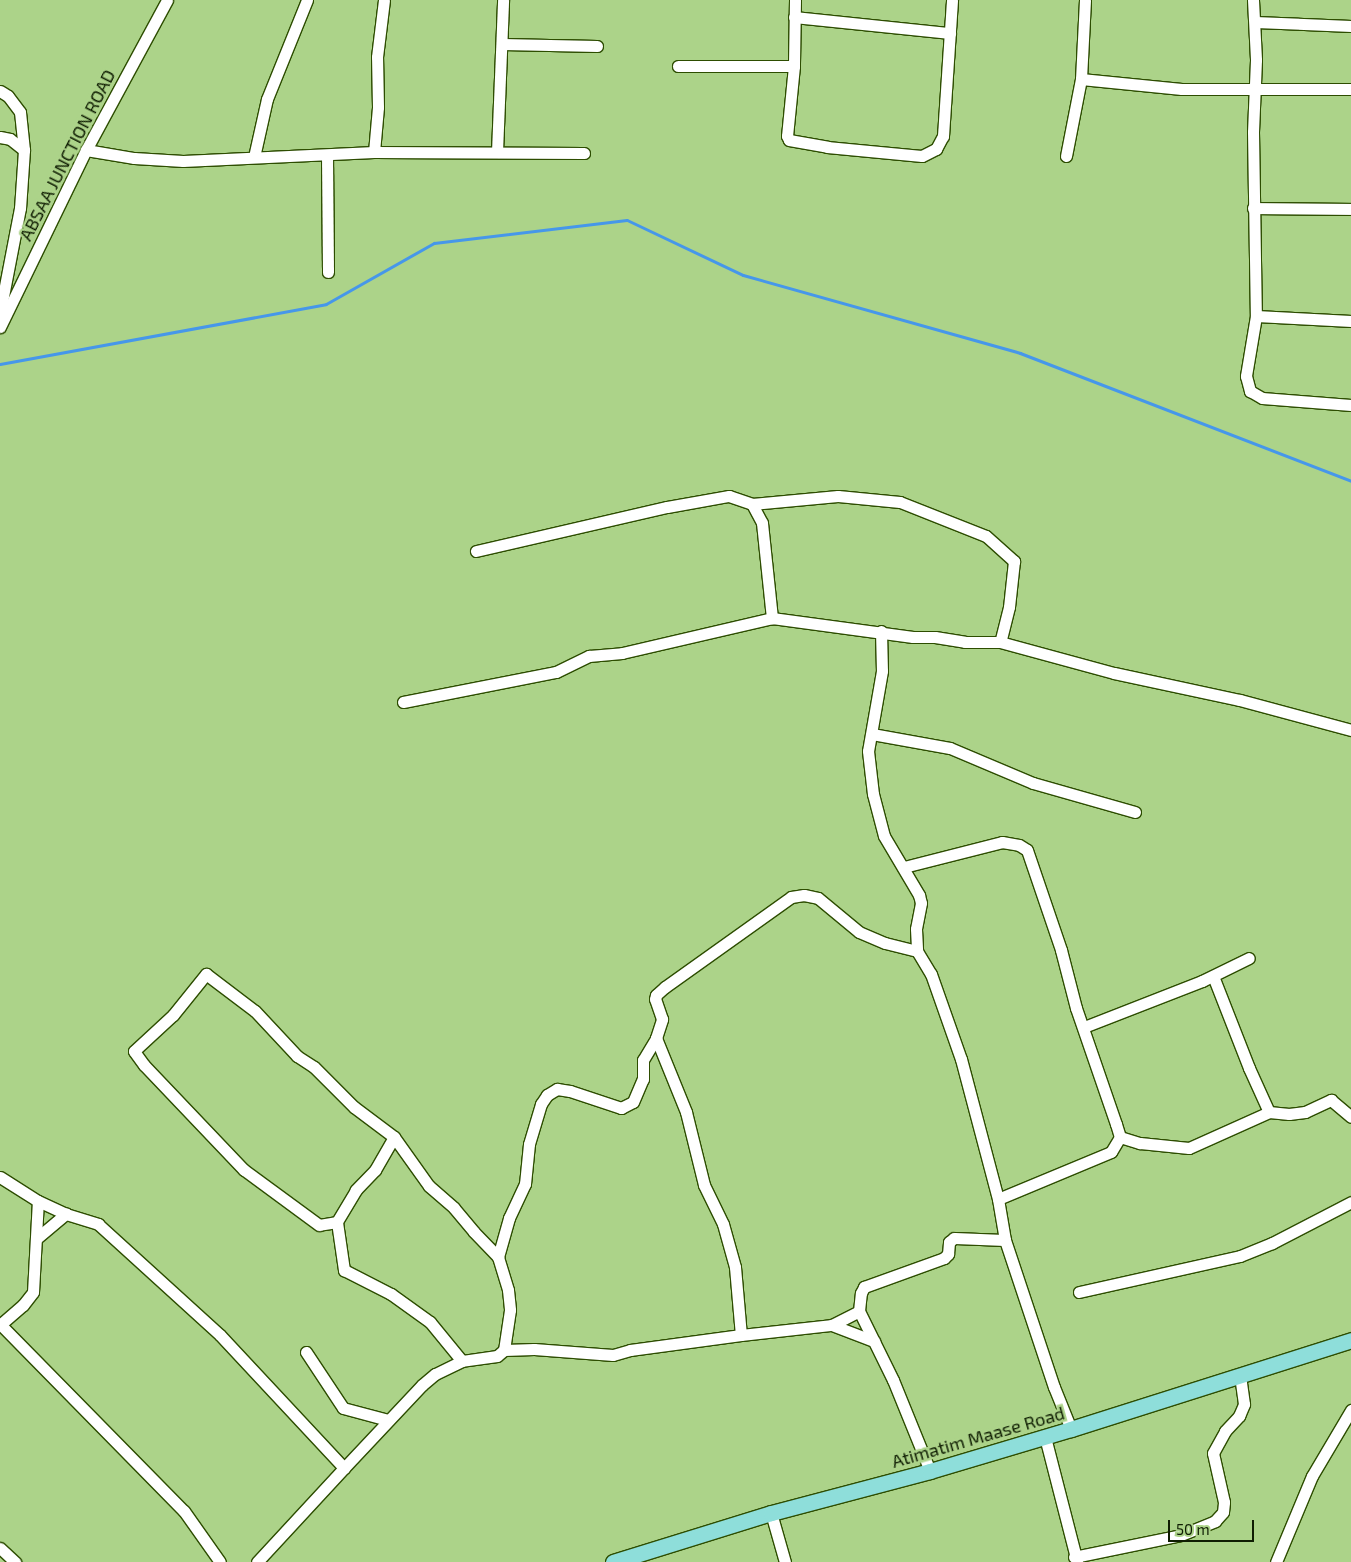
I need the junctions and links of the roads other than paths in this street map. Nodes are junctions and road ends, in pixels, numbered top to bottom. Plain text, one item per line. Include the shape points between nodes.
1 (167, 0) edge
2 (307, 0) edge
3 (384, 0) edge
4 (504, 0) edge
5 (795, 0) edge
6 (952, 0) edge
7 (1085, 0) edge
8 (1253, 0) edge
9 (794, 17) junction
10 (1255, 22) junction
11 (1351, 26) edge
12 (950, 33) junction
13 (502, 44) junction
14 (597, 46) dead end
15 (678, 66) dead end
16 (794, 66) junction
17 (1081, 79) junction
18 (1255, 88) junction
19 (1351, 90) edge
20 (0, 91) edge
21 (0, 137) edge
22 (24, 150) junction
23 (86, 150) junction
24 (374, 152) junction
25 (497, 152) junction
26 (584, 153) dead end
27 (326, 156) junction
28 (1066, 156) dead end
29 (254, 157) junction
30 (1254, 208) junction
31 (1351, 209) edge
32 (328, 272) dead end
33 (2, 287) edge
34 (0, 312) edge
35 (1256, 316) junction
36 (1351, 321) edge
37 (0, 327) edge
38 (1351, 405) edge
39 (752, 504) junction
40 (476, 551) dead end
41 (772, 618) junction
42 (881, 631) junction
43 (1000, 642) junction
44 (403, 702) dead end
45 (1351, 730) edge
46 (872, 734) junction
47 (1135, 812) dead end
48 (904, 867) junction
49 (917, 950) junction
50 (1249, 958) dead end
51 (1213, 976) junction
52 (1084, 1028) junction
53 (656, 1038) junction
54 (1269, 1112) junction
55 (1351, 1117) edge
56 (394, 1137) junction
57 (1120, 1137) junction
58 (0, 1177) edge
59 (998, 1199) junction
60 (38, 1201) junction
61 (1351, 1202) edge
62 (66, 1214) junction
63 (337, 1222) junction
64 (37, 1238) junction
65 (1005, 1240) junction
66 (498, 1257) junction
67 (1079, 1292) dead end
68 (859, 1311) junction
69 (0, 1324) edge
70 (832, 1325) junction
71 (741, 1335) junction
72 (1351, 1340) edge
73 (874, 1341) junction
74 (504, 1350) junction
75 (306, 1352) dead end
76 (462, 1361) junction
77 (1240, 1377) junction
78 (1351, 1410) edge
79 (388, 1420) junction
80 (1071, 1429) junction
81 (1045, 1437) junction
82 (344, 1468) junction
83 (930, 1471) junction
84 (772, 1513) junction
85 (0, 1548) edge
86 (1076, 1559) edge
87 (15, 1562) edge
88 (220, 1562) edge
89 (257, 1562) edge
90 (613, 1562) edge
91 (785, 1562) edge
92 (1276, 1562) edge

1 - 23 street, ABSAA JUNCTION ROAD
2 - 29 street via 267,100
3 - 24 street via 377,56 378,107
4 - 13 street
5 - 9 street
6 - 12 street
7 - 17 street
8 - 10 street
9 - 12 street
9 - 16 street
10 - 11 street
10 - 18 street
12 - 16 street via 943,136 936,149 922,156 790,140 786,136
13 - 14 street
13 - 25 street
15 - 16 street
17 - 18 street via 1182,89
17 - 28 street
18 - 19 street
18 - 30 street
20 - 22 street via 20,112
21 - 22 street via 10,139
22 - 33 street via 20,208
23 - 29 street via 134,158 183,161
23 - 37 street, ABSAA JUNCTION ROAD
24 - 25 street
24 - 27 street
25 - 26 street
27 - 29 street
27 - 32 street
30 - 31 street
30 - 35 street
33 - 34 street
35 - 36 street
35 - 38 street via 1246,376 1250,391 1262,398
39 - 40 street via 729,496
39 - 41 street via 762,523
39 - 43 street via 838,496 900,502 986,536 1014,561 1009,607
41 - 42 street
41 - 44 street via 622,653 589,656 556,672
42 - 43 street via 965,642
42 - 46 street via 882,671
43 - 45 street
46 - 47 street via 950,748 1033,783
46 - 48 street via 868,751 873,794 884,836
48 - 49 street via 921,903 916,929
48 - 52 street via 1002,842 1027,850
49 - 53 street via 885,943 859,932 818,898 792,897 656,994 662,1018
49 - 59 street via 931,974 962,1059
50 - 51 street
51 - 52 street
51 - 54 street
52 - 57 street
53 - 66 street via 643,1060 643,1079 628,1106 621,1108 556,1089 547,1095 541,1104 529,1144 525,1184 509,1218
53 - 71 street via 686,1112 704,1185 724,1224 735,1267
54 - 55 street via 1305,1112 1331,1100
54 - 57 street via 1189,1148 1140,1143
56 - 63 street via 376,1170 356,1190
56 - 63 street via 354,1107 320,1071 297,1056 256,1011 206,974 173,1015 134,1051 244,1170 319,1225
56 - 66 street via 429,1186
57 - 59 street via 1111,1152
58 - 60 street
59 - 65 street
60 - 62 street
60 - 64 street
61 - 67 street via 1240,1256
62 - 64 street
62 - 82 street via 98,1224 149,1269 220,1335
63 - 76 street via 344,1270 392,1294 430,1322
64 - 69 street via 33,1292
65 - 68 street via 954,1238 944,1258 864,1287
65 - 80 street
66 - 74 street via 510,1310
68 - 70 street
68 - 73 street
69 - 88 street via 184,1511
70 - 71 street
70 - 73 street
71 - 74 street via 613,1355
72 - 77 main road, Atimatim Maase Road
73 - 83 street
74 - 76 street via 497,1356
75 - 79 street via 344,1408
76 - 79 street via 435,1374
77 - 80 main road, Atimatim Maase Road
77 - 86 street via 1244,1404 1213,1453 1224,1502 1219,1517 1181,1535
78 - 92 street via 1312,1476
79 - 82 street
80 - 81 main road, Atimatim Maase Road
81 - 83 main road, Atimatim Maase Road
81 - 86 street
82 - 89 street
83 - 84 main road, Atimatim Maase Road
84 - 90 main road, Atimatim Maase Road
84 - 91 street
85 - 87 street

